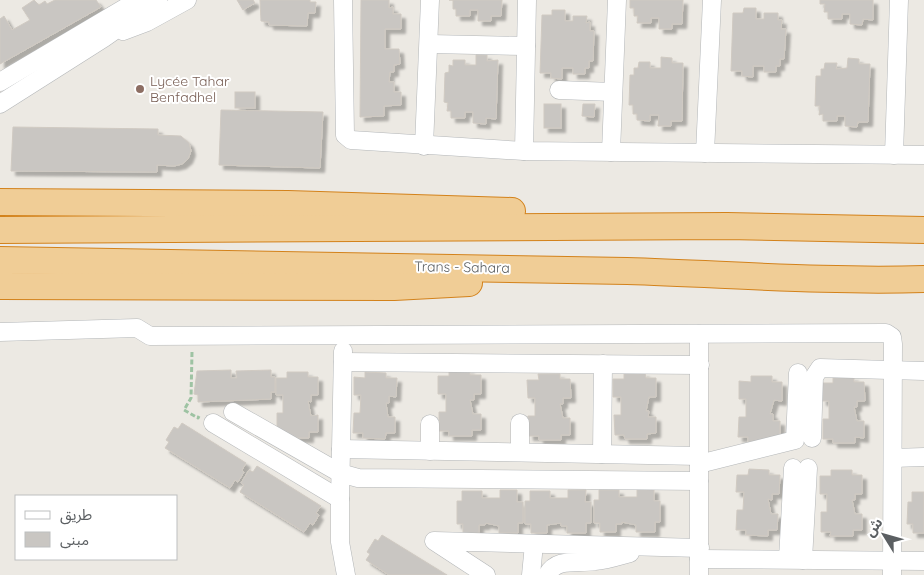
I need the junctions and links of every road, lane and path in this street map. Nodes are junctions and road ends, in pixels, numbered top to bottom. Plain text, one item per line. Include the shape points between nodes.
1 (158, 0) edge
2 (187, 0) edge
3 (343, 0) edge
4 (430, 0) edge
5 (527, 0) edge
6 (617, 0) edge
7 (712, 0) edge
8 (899, 0) edge
9 (137, 4) edge
10 (104, 38) junction
11 (430, 44) junction
12 (526, 46) junction
13 (0, 82) edge
14 (559, 90) dead end
15 (613, 92) junction
16 (0, 104) edge
17 (424, 146) junction
18 (524, 151) junction
19 (611, 152) junction
20 (704, 153) junction
21 (894, 155) junction
22 (924, 155) edge
23 (0, 202) edge
24 (924, 225) edge
25 (727, 226) junction
26 (885, 229) junction
27 (0, 230) edge
28 (924, 230) edge
29 (0, 260) edge
30 (672, 272) junction
31 (924, 280) edge
32 (861, 281) junction
33 (0, 286) edge
34 (924, 297) edge
35 (0, 332) edge
36 (699, 334) junction
37 (193, 336) junction
38 (344, 336) junction
39 (343, 362) junction
40 (603, 364) junction
41 (700, 365) junction
42 (892, 370) junction
43 (924, 371) edge
44 (798, 373) dead end
45 (233, 412) dead end
46 (207, 418) joint
47 (520, 423) dead end
48 (430, 424) dead end
49 (812, 438) dead end
50 (341, 449) junction
51 (430, 451) junction
52 (520, 452) junction
53 (602, 454) junction
54 (893, 458) junction
55 (924, 458) edge
56 (699, 467) junction
57 (801, 468) dead end
58 (340, 473) junction
59 (340, 498) junction
60 (534, 544) junction
61 (653, 547) junction
62 (796, 559) junction
63 (699, 561) edge
64 (924, 561) edge
65 (892, 568) edge
66 (346, 575) edge
67 (486, 575) edge
68 (530, 575) edge
69 (547, 575) edge

1 - 9 street
2 - 10 street via 147,22
3 - 17 street via 345,135 351,140
4 - 11 street
5 - 12 street
6 - 15 street
7 - 20 street
8 - 21 street
9 - 10 street
9 - 13 street
10 - 16 street
11 - 12 street
11 - 17 street
12 - 18 street
14 - 15 street
15 - 19 street
17 - 18 street
18 - 19 street
19 - 20 street
20 - 21 street
21 - 22 street
23 - 25 highway via 288,204 507,210
24 - 26 highway
25 - 26 highway
25 - 27 highway
26 - 28 highway
29 - 30 highway, Trans - Sahara via 260,262
30 - 32 highway, Trans - Sahara
30 - 33 highway via 394,287
31 - 32 highway, Trans - Sahara
32 - 34 highway
35 - 37 street via 137,328 150,336
36 - 38 street
36 - 41 street
36 - 42 street via 886,333 892,337
37 - 38 street
37 - 46 path via 190,398 184,410 198,418
38 - 39 street
39 - 40 street
39 - 50 street
40 - 41 street
40 - 53 street
41 - 56 street
42 - 43 street
42 - 49 street via 820,368 814,377
42 - 54 street
44 - 56 street via 794,440
45 - 58 street
46 - 59 street
47 - 52 street
48 - 51 street
50 - 51 street
50 - 58 street
51 - 52 street
52 - 53 street
53 - 56 street
54 - 55 street
54 - 65 street
56 - 58 street via 372,480
56 - 63 street
57 - 62 street
58 - 59 street
59 - 66 street via 340,542
60 - 61 street
60 - 67 street via 434,540
60 - 68 street
61 - 63 street
61 - 69 street via 595,561 562,563 553,566
62 - 63 street
62 - 65 street
64 - 65 street

